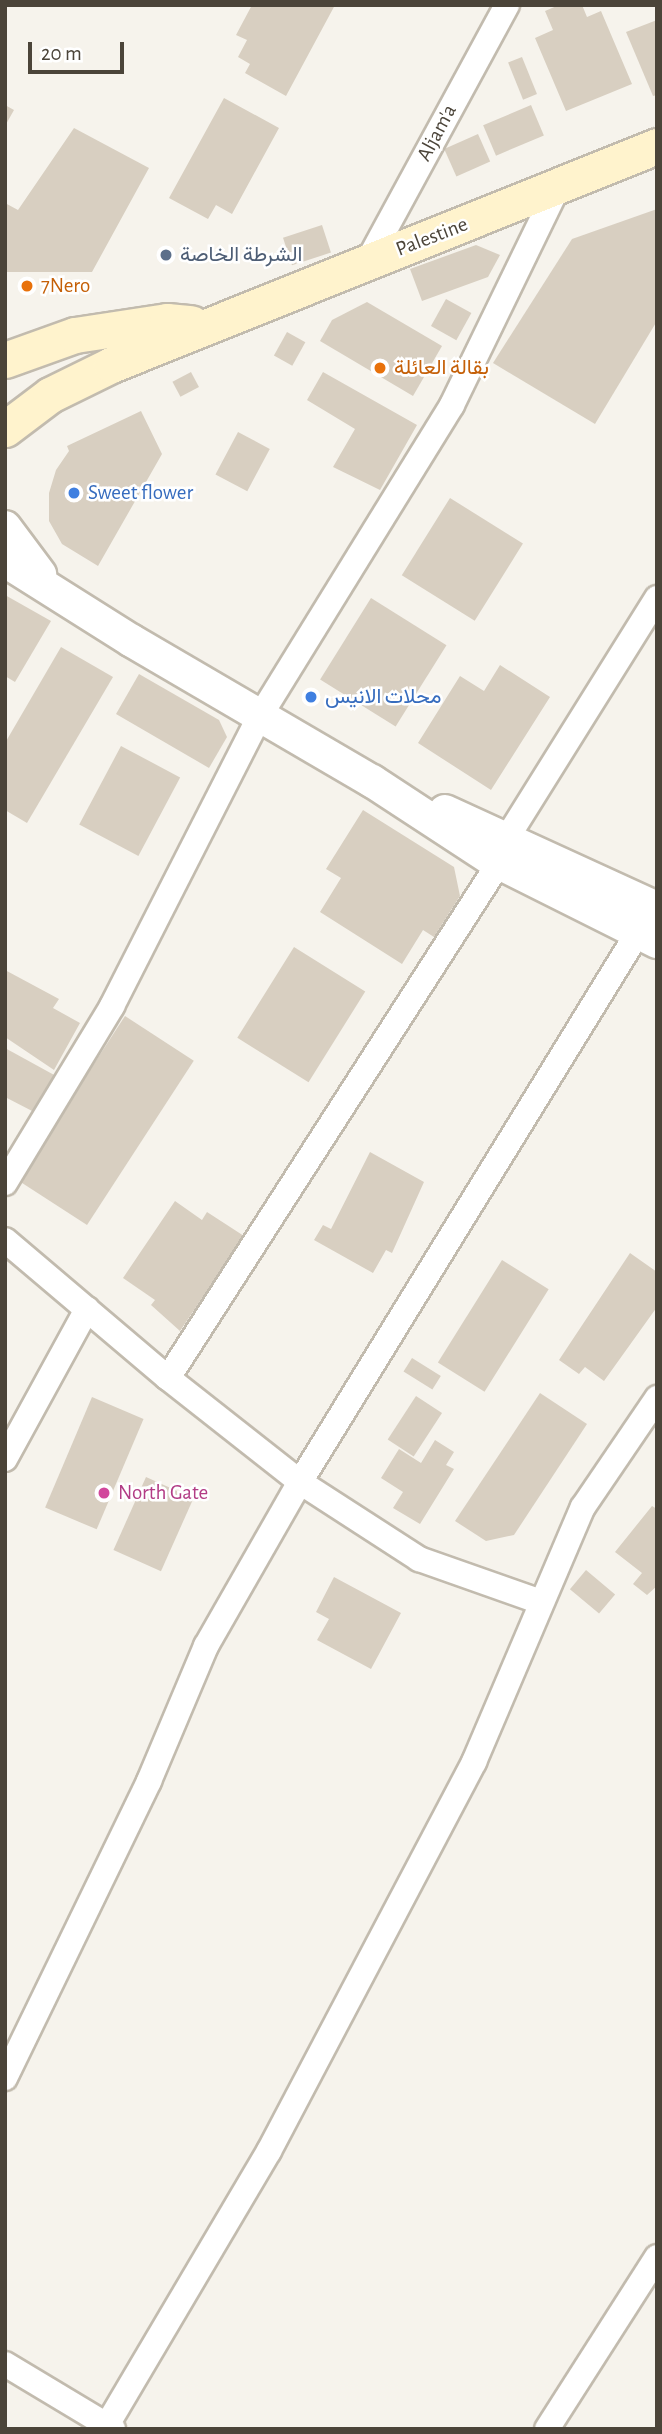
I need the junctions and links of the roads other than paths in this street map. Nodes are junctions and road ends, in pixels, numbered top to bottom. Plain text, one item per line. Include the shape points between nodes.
1 (507, 5) edge
2 (657, 146) edge
3 (557, 189) junction
4 (368, 261) junction
5 (205, 325) junction
6 (5, 360) edge
7 (5, 429) edge
8 (5, 527) edge
9 (5, 561) edge
10 (49, 586) junction
11 (657, 598) edge
12 (260, 716) junction
13 (503, 850) junction
14 (652, 918) edge
15 (5, 1183) edge
16 (5, 1240) edge
17 (87, 1309) junction
18 (168, 1378) junction
19 (657, 1398) edge
20 (5, 1459) edge
21 (300, 1482) junction
22 (541, 1602) junction
23 (5, 2078) edge
24 (657, 2257) edge
25 (5, 2364) edge
26 (110, 2427) edge
27 (547, 2429) edge

1 - 4 street, Aljam'a
2 - 3 main road, Palestine
3 - 4 main road, Palestine
3 - 12 street via 452,405
4 - 5 main road, Palestine
5 - 6 main road via 167,321 75,335
5 - 7 main road, Palestine via 50,395
8 - 10 street
9 - 10 street
10 - 12 street
11 - 13 street
12 - 13 street
12 - 15 street via 112,1006
13 - 14 street
13 - 18 street
14 - 21 street
16 - 17 street
17 - 18 street
17 - 20 street
18 - 21 street
19 - 22 street via 583,1507
21 - 22 street via 419,1559
21 - 23 street via 206,1646 149,1781
22 - 26 street via 474,1762 269,2151
24 - 27 street
25 - 26 street

